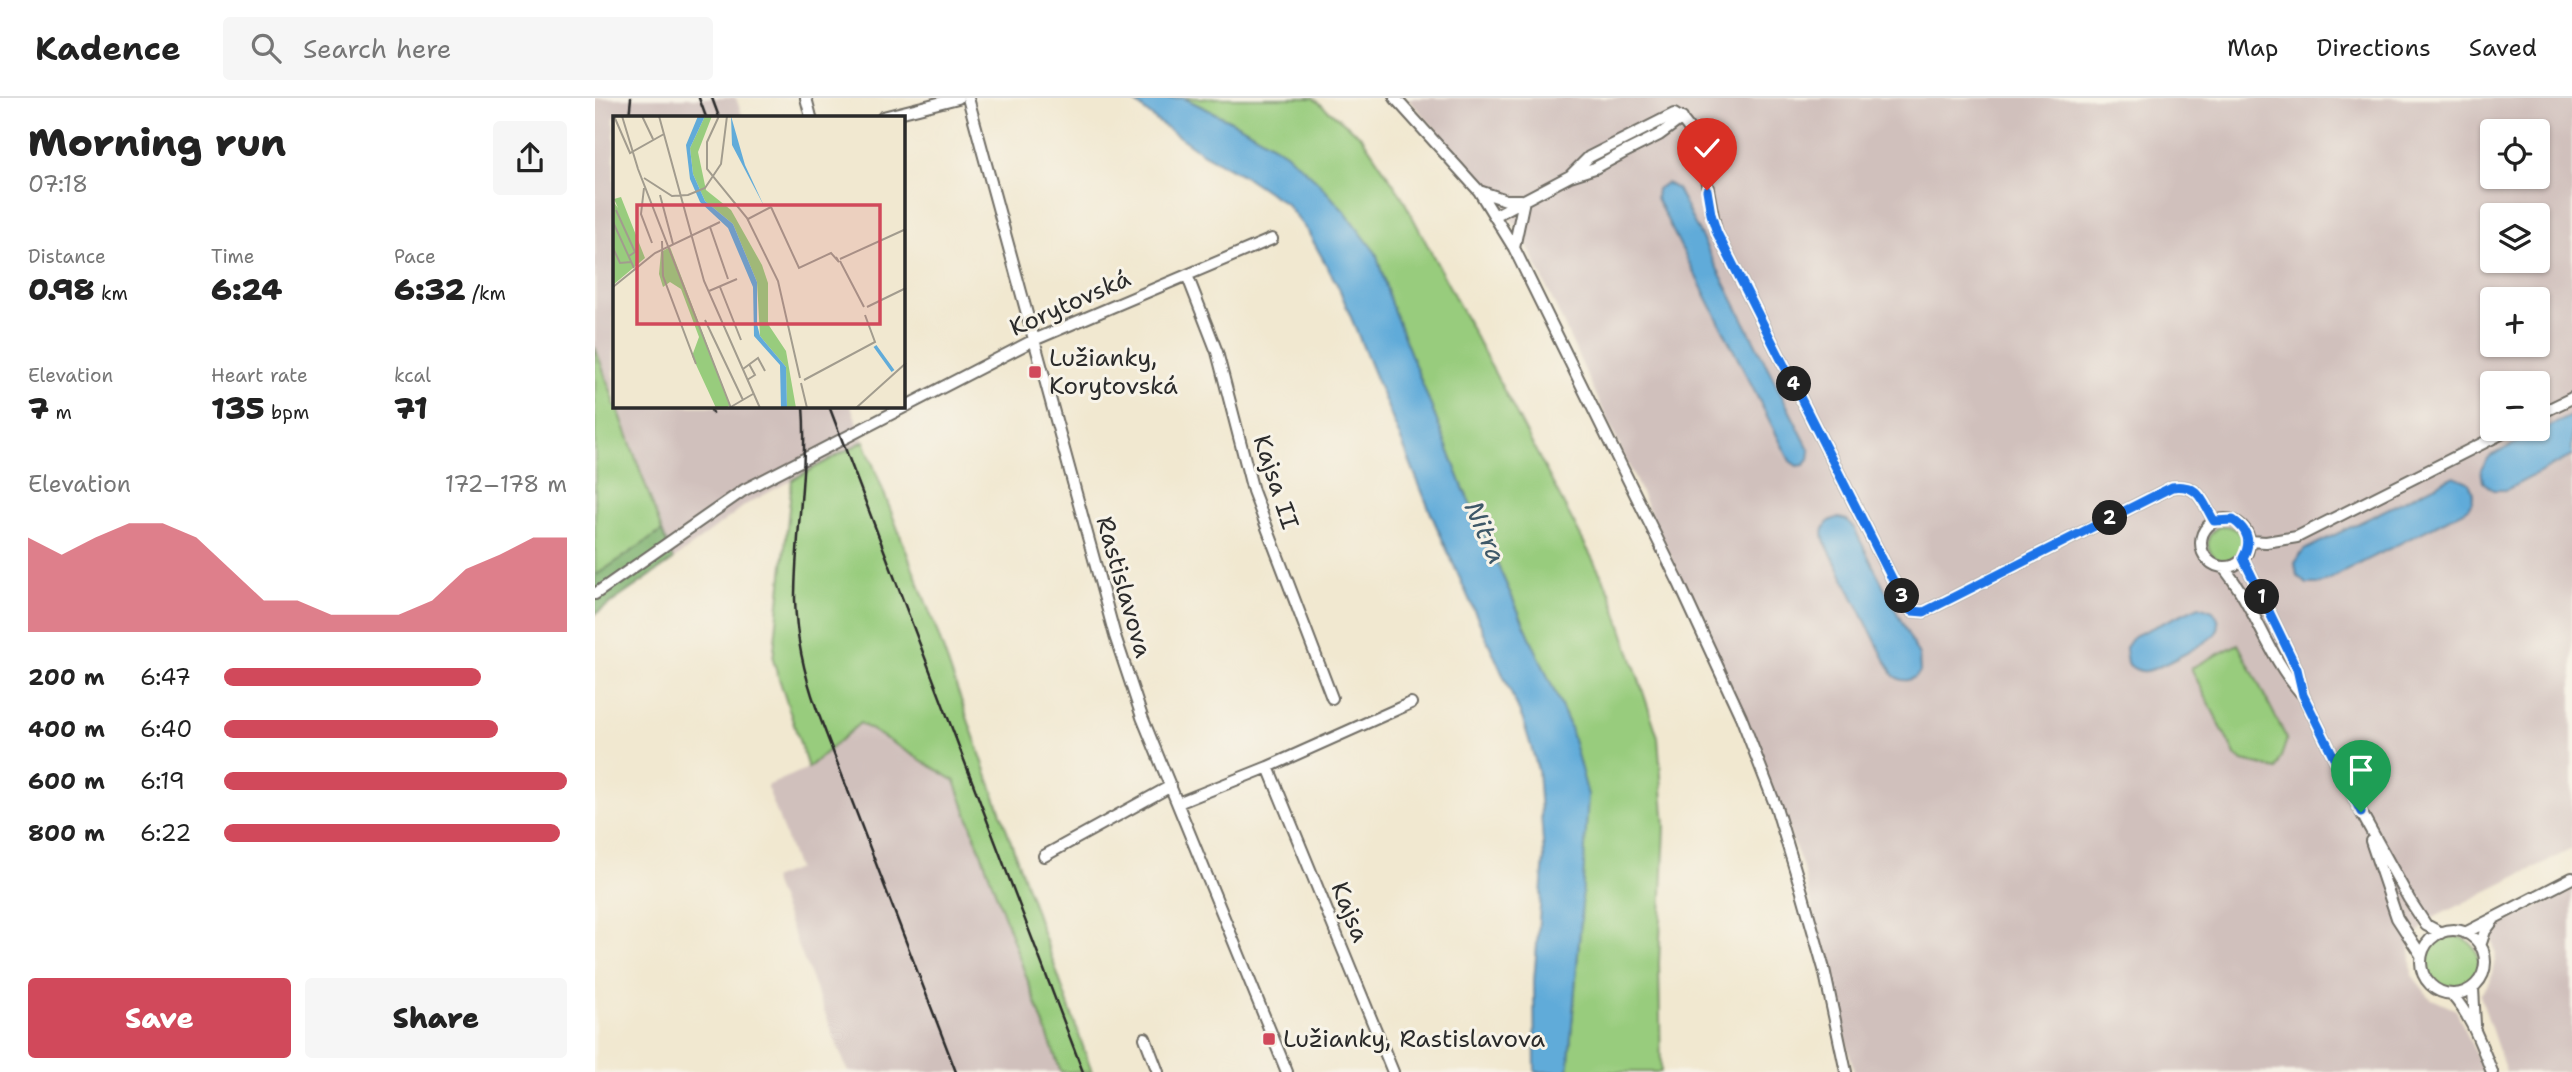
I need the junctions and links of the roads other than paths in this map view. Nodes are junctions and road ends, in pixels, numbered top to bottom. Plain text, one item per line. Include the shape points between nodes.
1 (806, 98) edge
2 (958, 98) edge
3 (968, 98) edge
4 (1395, 98) edge
5 (811, 116) edge
6 (887, 116) edge
7 (1479, 191) junction
8 (1524, 200) junction
9 (1496, 215) junction
10 (1272, 239) dead end
11 (1514, 247) junction
12 (1187, 275) junction
13 (1034, 340) junction
14 (2572, 398) edge
15 (905, 403) edge
16 (2550, 409) edge
17 (888, 411) edge
18 (2487, 441) edge
19 (2214, 521) junction
20 (2249, 541) junction
21 (2243, 558) junction
22 (2223, 567) junction
23 (595, 594) edge
24 (2303, 695) junction
25 (1332, 698) dead end
26 (1411, 703) dead end
27 (1268, 767) junction
28 (1171, 786) junction
29 (1178, 803) junction
30 (2361, 812) junction
31 (1044, 856) dead end
32 (2572, 878) edge
33 (2496, 916) junction
34 (2441, 933) junction
35 (2465, 933) junction
36 (2480, 946) junction
37 (2421, 955) junction
38 (2473, 988) junction
39 (2452, 995) junction
40 (2476, 1031) junction
41 (1145, 1038) dead end
42 (1158, 1072) edge
43 (1287, 1072) edge
44 (1393, 1072) edge
45 (1846, 1072) edge
46 (2492, 1072) edge

1 - 5 street
2 - 6 street
3 - 13 street, Rastislavova
4 - 7 street
7 - 8 street via 1506,200
7 - 9 street
8 - 9 street
8 - 11 street
8 - 19 street via 1659,135 1682,118 1700,153 1717,233 1912,611 1924,612 2172,487 2196,490
9 - 11 street
10 - 12 street, Korytovská
11 - 45 street via 1741,717 1802,892
12 - 13 street, Korytovská
12 - 25 street, Kajsa II via 1217,352 1253,491
13 - 15 street, Korytovská
13 - 28 street, Rastislavova via 1115,636
14 - 16 street
17 - 23 street, Korytovská via 744,490
18 - 20 street via 2297,537
19 - 20 street via 2233,520
19 - 22 street via 2201,536 2201,547 2212,564
20 - 21 street
21 - 22 street
21 - 24 street via 2297,669
22 - 24 street via 2238,585 2285,676
24 - 30 street
26 - 27 street
27 - 29 street
27 - 44 street, Kajsa
28 - 29 street, Rastislavova
28 - 31 street
29 - 43 street, Rastislavova
30 - 34 street via 2414,908 2426,925
30 - 37 street via 2397,918
32 - 33 street
33 - 35 street
33 - 36 street
34 - 35 street
34 - 37 street via 2427,943
35 - 36 street
36 - 38 street via 2485,968
37 - 39 street via 2426,981
38 - 39 street
38 - 40 street
39 - 40 street
40 - 46 street
41 - 42 street

